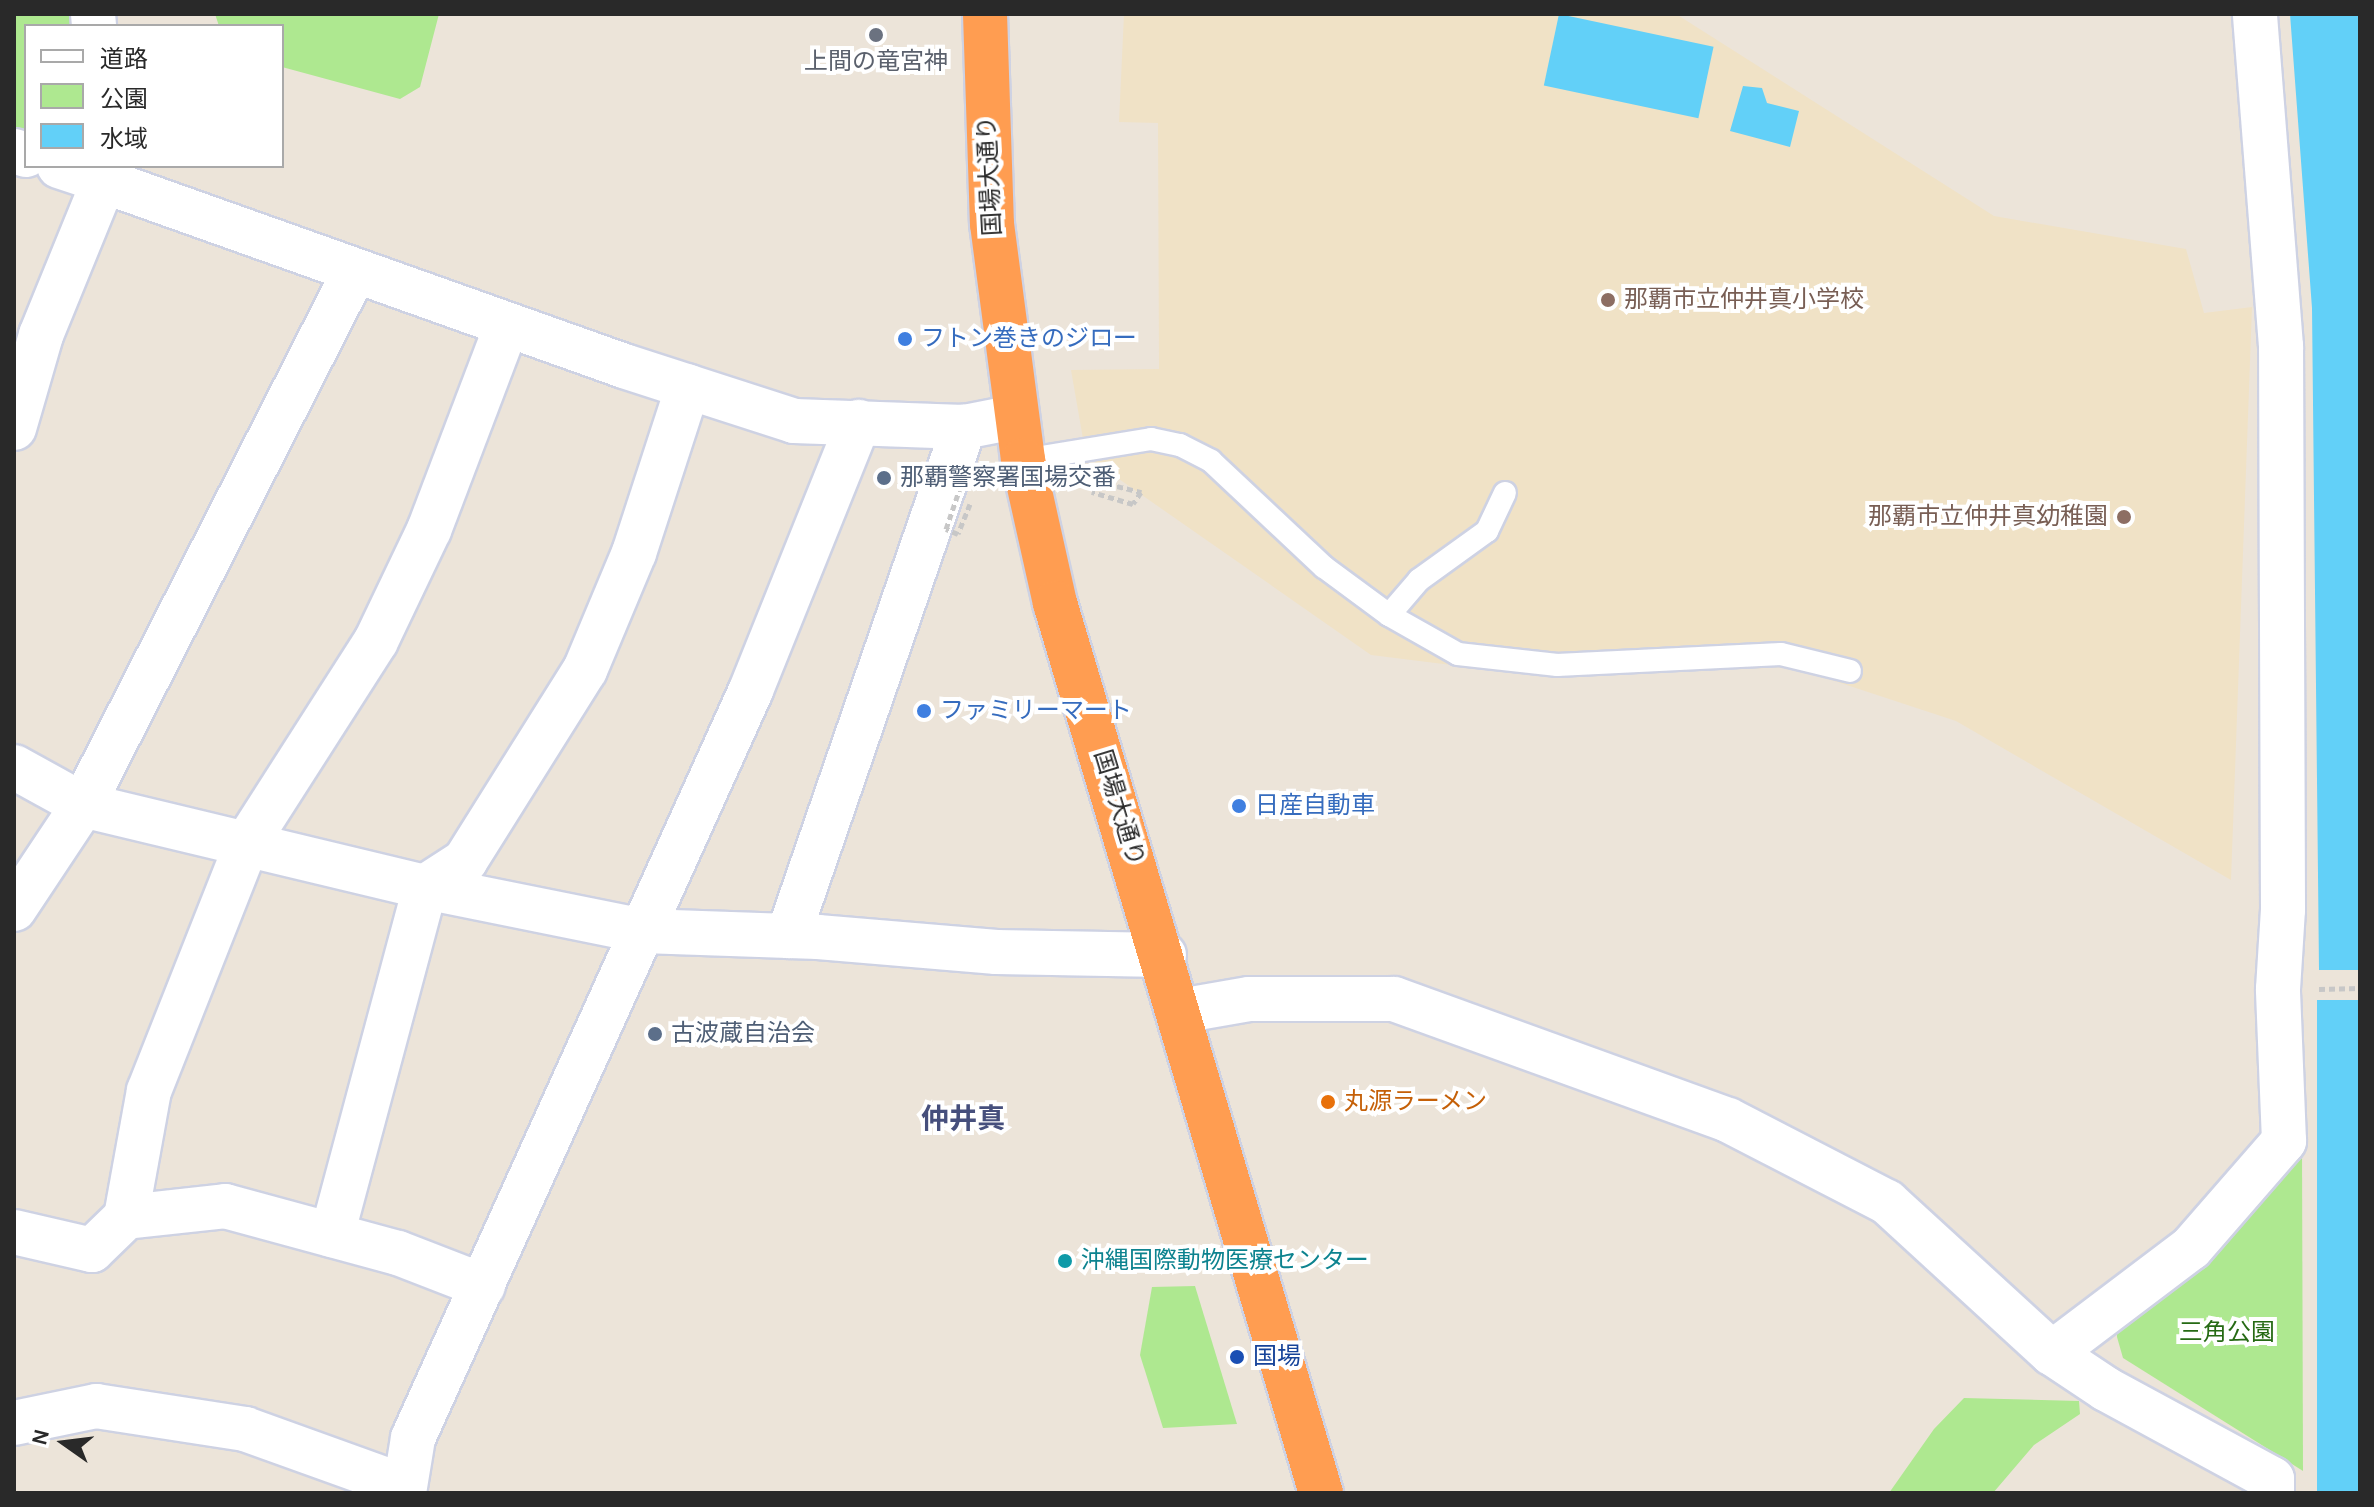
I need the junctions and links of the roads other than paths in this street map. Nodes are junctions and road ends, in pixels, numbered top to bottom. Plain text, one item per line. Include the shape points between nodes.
1 (985, 14) edge
2 (2255, 14) edge
3 (70, 168) edge
4 (104, 174) edge
5 (355, 271) junction
6 (507, 325) junction
7 (688, 387) junction
8 (1015, 417) junction
9 (859, 422) junction
10 (964, 427) junction
11 (14, 428) edge
12 (1023, 460) junction
13 (1505, 493) dead end
14 (1389, 615) junction
15 (1850, 671) dead end
16 (14, 767) edge
17 (83, 805) junction
18 (248, 841) junction
19 (425, 887) junction
20 (14, 909) edge
21 (643, 931) junction
22 (788, 936) junction
23 (1164, 955) junction
24 (1180, 1011) junction
25 (126, 1217) junction
26 (14, 1232) edge
27 (332, 1235) junction
28 (483, 1286) junction
29 (2052, 1353) junction
30 (14, 1423) edge
31 (404, 1489) edge
32 (1321, 1493) edge
33 (2272, 1493) edge

1 - 8 highway, 国場大通り via 992,224
2 - 29 street via 2281,346 2283,910 2278,989 2284,1141 2191,1248
3 - 4 street
4 - 5 street
4 - 11 street via 41,335
5 - 6 street
5 - 17 street
6 - 7 street
6 - 18 street via 429,530 376,641
7 - 9 street via 794,421
7 - 19 street via 634,553 585,670 465,861
8 - 10 street
8 - 12 highway, 国場大通り
9 - 10 street
9 - 21 street via 751,690
10 - 22 street
12 - 14 lane via 1151,439 1180,445 1211,461 1324,567
12 - 23 highway, 国場大通り via 1055,603
13 - 14 lane via 1487,531 1419,580
14 - 15 lane via 1458,654 1557,665 1781,654
16 - 17 street
17 - 18 street
17 - 20 street
18 - 19 street
18 - 25 street via 149,1091
19 - 21 street
19 - 27 street
21 - 22 street
21 - 28 street
22 - 23 street via 996,952
23 - 24 highway, 国場大通り
24 - 29 street via 1249,999 1394,999 1728,1120 1887,1202
24 - 32 highway, 国場大通り
25 - 26 street via 92,1250
25 - 27 street via 225,1206
27 - 28 street via 398,1253
28 - 31 street via 413,1438
29 - 33 street via 2106,1389 2272,1479
30 - 31 street via 96,1406 245,1429

